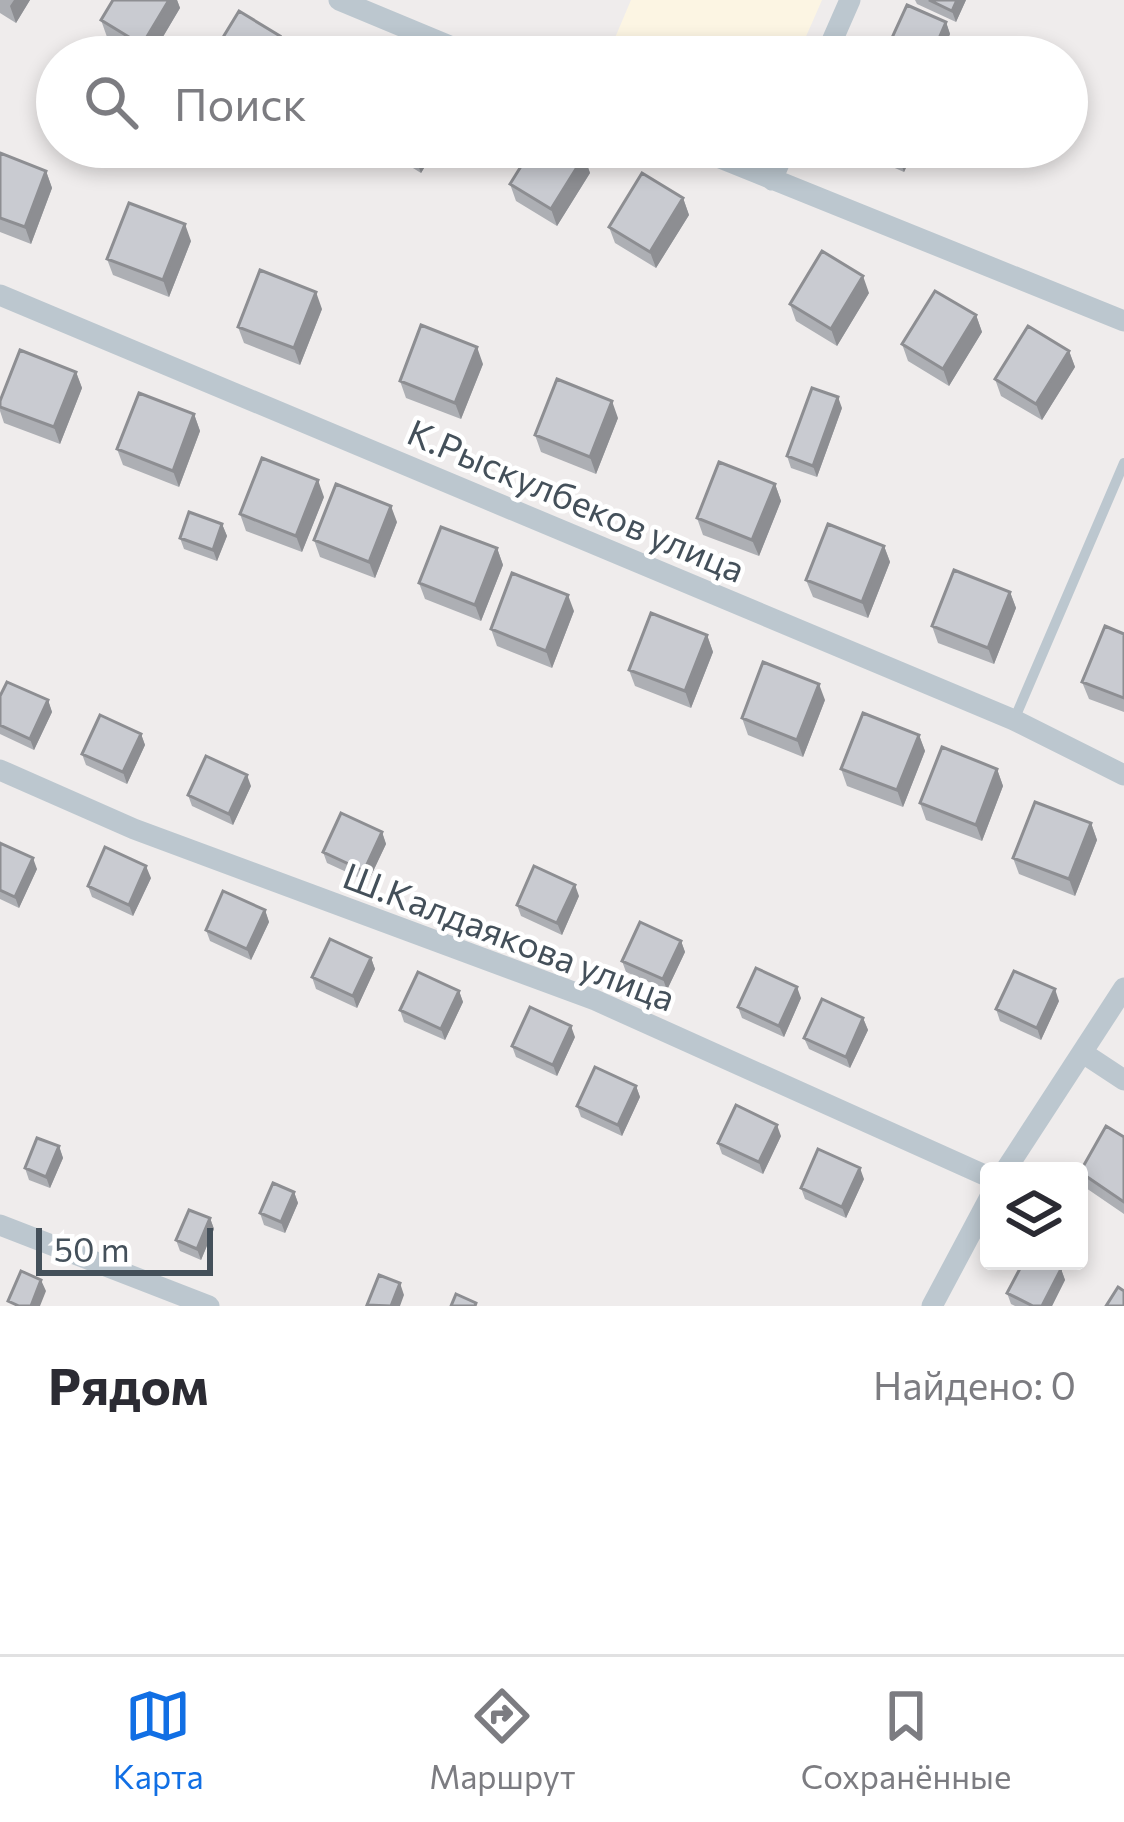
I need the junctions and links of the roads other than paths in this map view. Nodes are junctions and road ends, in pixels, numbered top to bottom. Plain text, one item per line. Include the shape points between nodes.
1 (339, 0) edge
2 (850, 0) edge
3 (426, 36) edge
4 (834, 36) edge
5 (743, 168) edge
6 (777, 168) edge
7 (772, 180) junction
8 (0, 295) edge
9 (1124, 321) edge
10 (1124, 463) edge
11 (1014, 720) junction
12 (0, 770) edge
13 (1124, 775) edge
14 (1124, 988) edge
15 (1083, 1053) junction
16 (1124, 1080) edge
17 (1011, 1162) edge
18 (980, 1173) edge
19 (980, 1216) edge
20 (0, 1225) edge
21 (209, 1306) edge
22 (932, 1306) edge

1 - 3 street
2 - 4 street
5 - 7 street
6 - 7 street
7 - 9 street
8 - 11 street, К.Рыскулбеков улица
10 - 11 lane
11 - 13 street, К.Рыскулбеков улица
12 - 18 street, Ш.Калдаякова улица via 134,829 595,1000
14 - 15 street
15 - 16 street
15 - 17 street
19 - 22 street
20 - 21 street

